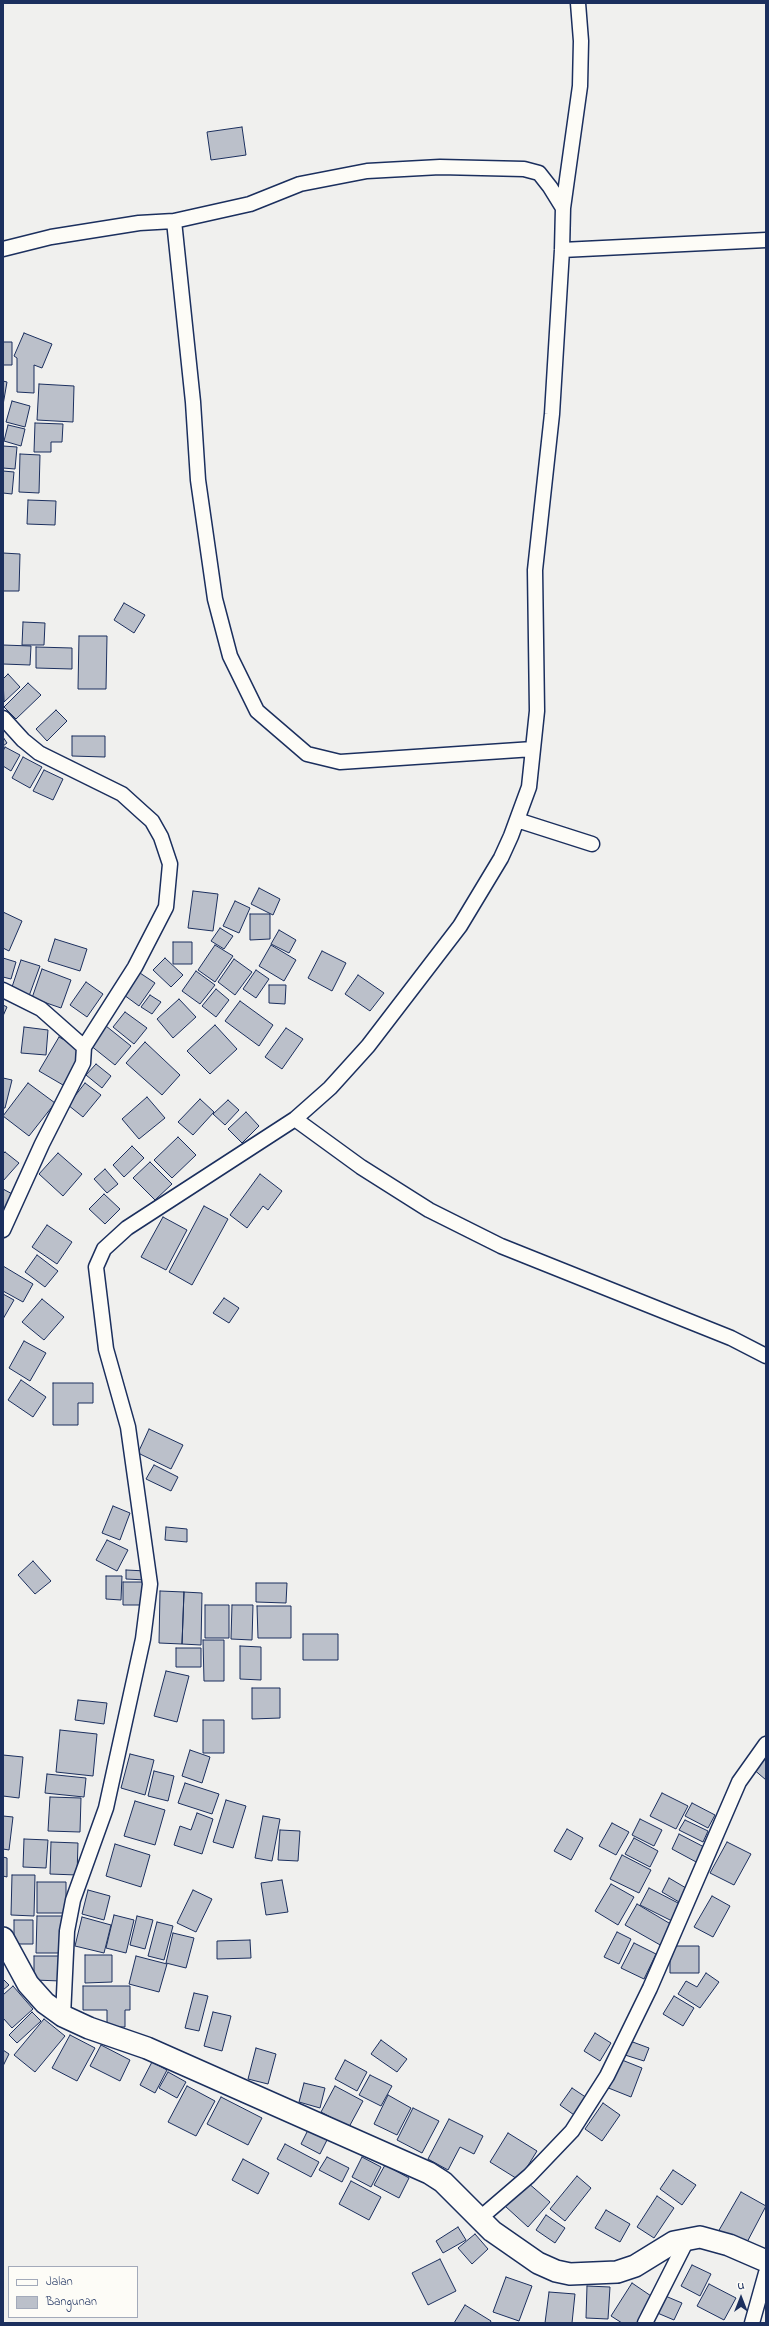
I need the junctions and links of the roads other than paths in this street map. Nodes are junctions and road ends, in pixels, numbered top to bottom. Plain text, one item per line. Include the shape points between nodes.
1 (578, 3) edge
2 (563, 208) junction
3 (174, 221) junction
4 (766, 240) edge
5 (3, 249) edge
6 (562, 250) junction
7 (3, 718) edge
8 (533, 749) junction
9 (517, 820) junction
10 (592, 844) dead end
11 (3, 990) edge
12 (84, 1048) junction
13 (295, 1119) junction
14 (3, 1230) edge
15 (766, 1356) edge
16 (766, 1744) edge
17 (3, 1938) edge
18 (63, 2016) junction
19 (479, 2220) junction
20 (688, 2238) junction
21 (766, 2261) edge
22 (766, 2273) edge
23 (645, 2323) edge
24 (752, 2323) edge

1 - 2 street via 581,41 580,86
2 - 3 street via 539,174 513,168 440,167 367,171 300,184 250,204
2 - 6 street
3 - 5 street via 140,223 51,237
3 - 8 street via 193,402 198,480 215,599 230,656 257,711 307,754 340,762
4 - 6 street
6 - 8 street via 552,414 535,570 537,711
7 - 12 street via 39,753 122,794 152,821 167,850 170,864 166,907 135,967
8 - 9 street via 529,787
9 - 10 street
9 - 13 street via 501,858 460,926 368,1046 330,1088
11 - 12 street via 41,1009
12 - 14 street via 83,1063
13 - 15 street via 361,1167 429,1210 501,1246 731,1338
13 - 18 street via 127,1228 104,1249 96,1268 106,1349 128,1427 150,1584 143,1639 106,1808 73,1900 67,1931
16 - 19 street via 739,1782 650,1988 607,2076 572,2131 530,2176
17 - 18 main road via 17,1968 28,1984 45,2003
18 - 19 main road via 147,2048 429,2173 443,2182
19 - 20 main road via 538,2263 570,2274 617,2272 635,2266 674,2242
20 - 21 main road via 711,2239
20 - 23 street
22 - 24 street

